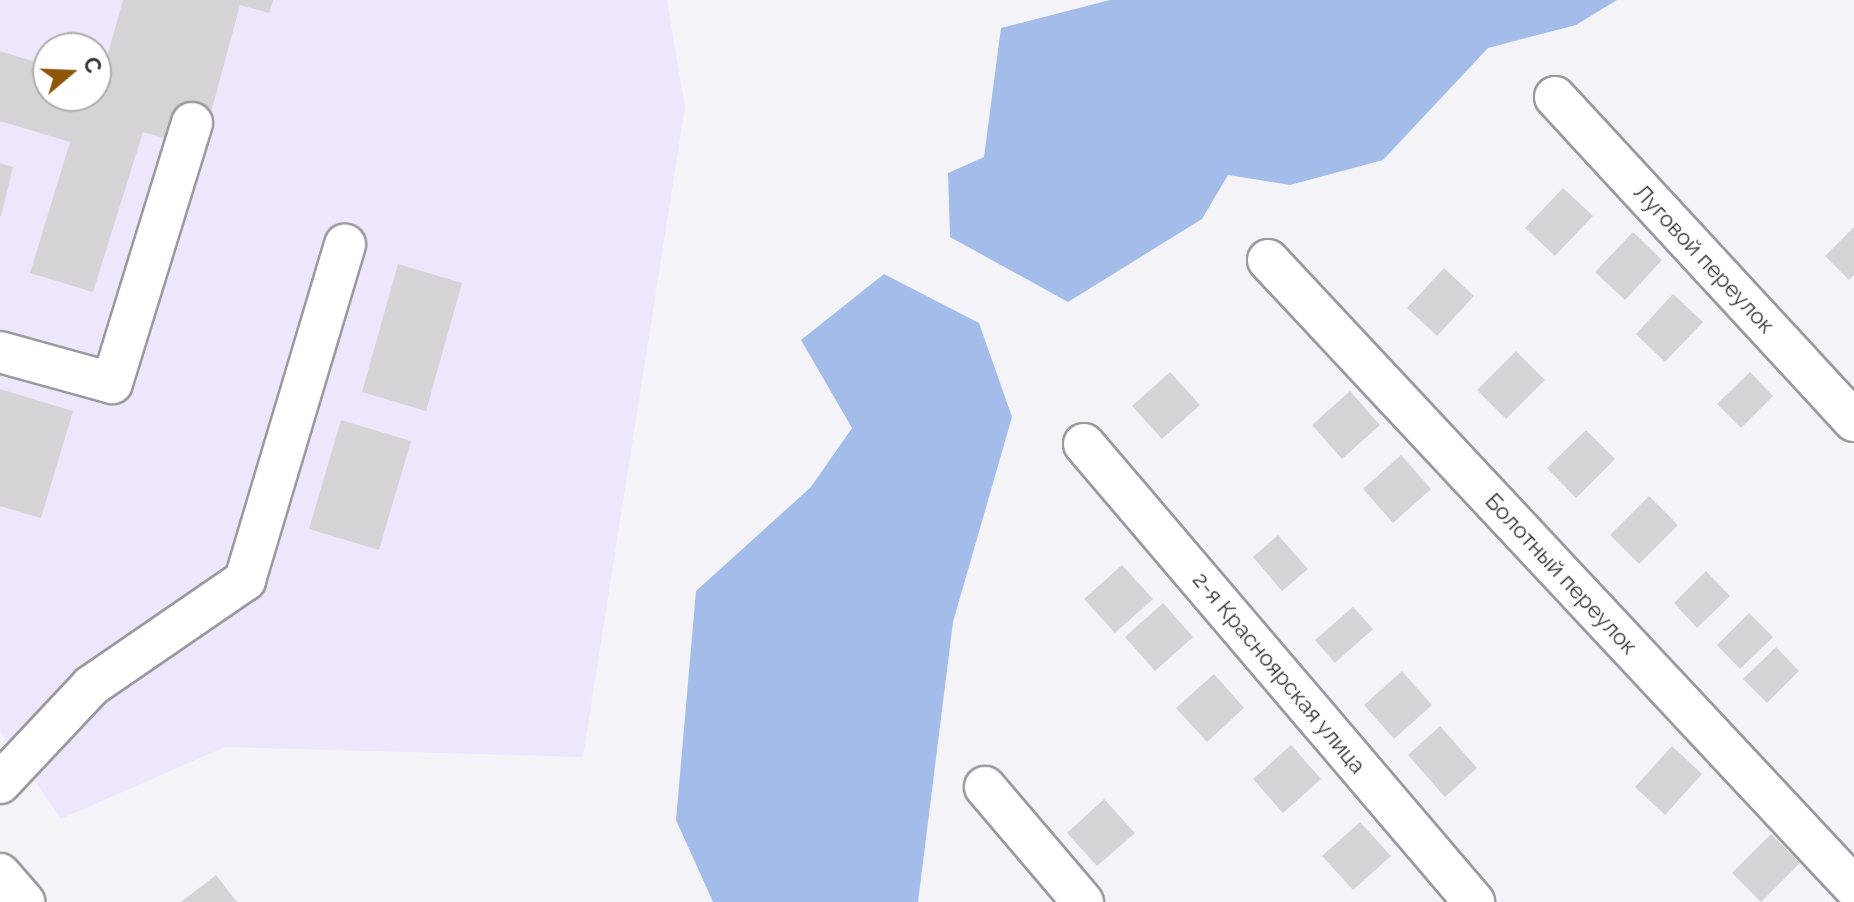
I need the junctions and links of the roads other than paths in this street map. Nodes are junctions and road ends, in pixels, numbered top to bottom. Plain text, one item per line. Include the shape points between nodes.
1 (1555, 97) dead end
2 (192, 123) dead end
3 (345, 245) dead end
4 (1268, 260) dead end
5 (0, 352) edge
6 (1854, 421) edge
7 (1084, 444) dead end
8 (0, 783) edge
9 (985, 787) dead end
10 (0, 874) edge
11 (1854, 887) edge
12 (24, 902) edge
13 (1083, 902) edge
14 (1474, 902) edge

1 - 6 street, Луговой переулок
2 - 5 street via 112,383
3 - 8 street via 245,580 91,686
4 - 11 street, Болотный переулок
7 - 14 street, 2-я Красноярская улица
9 - 13 street
10 - 12 street

